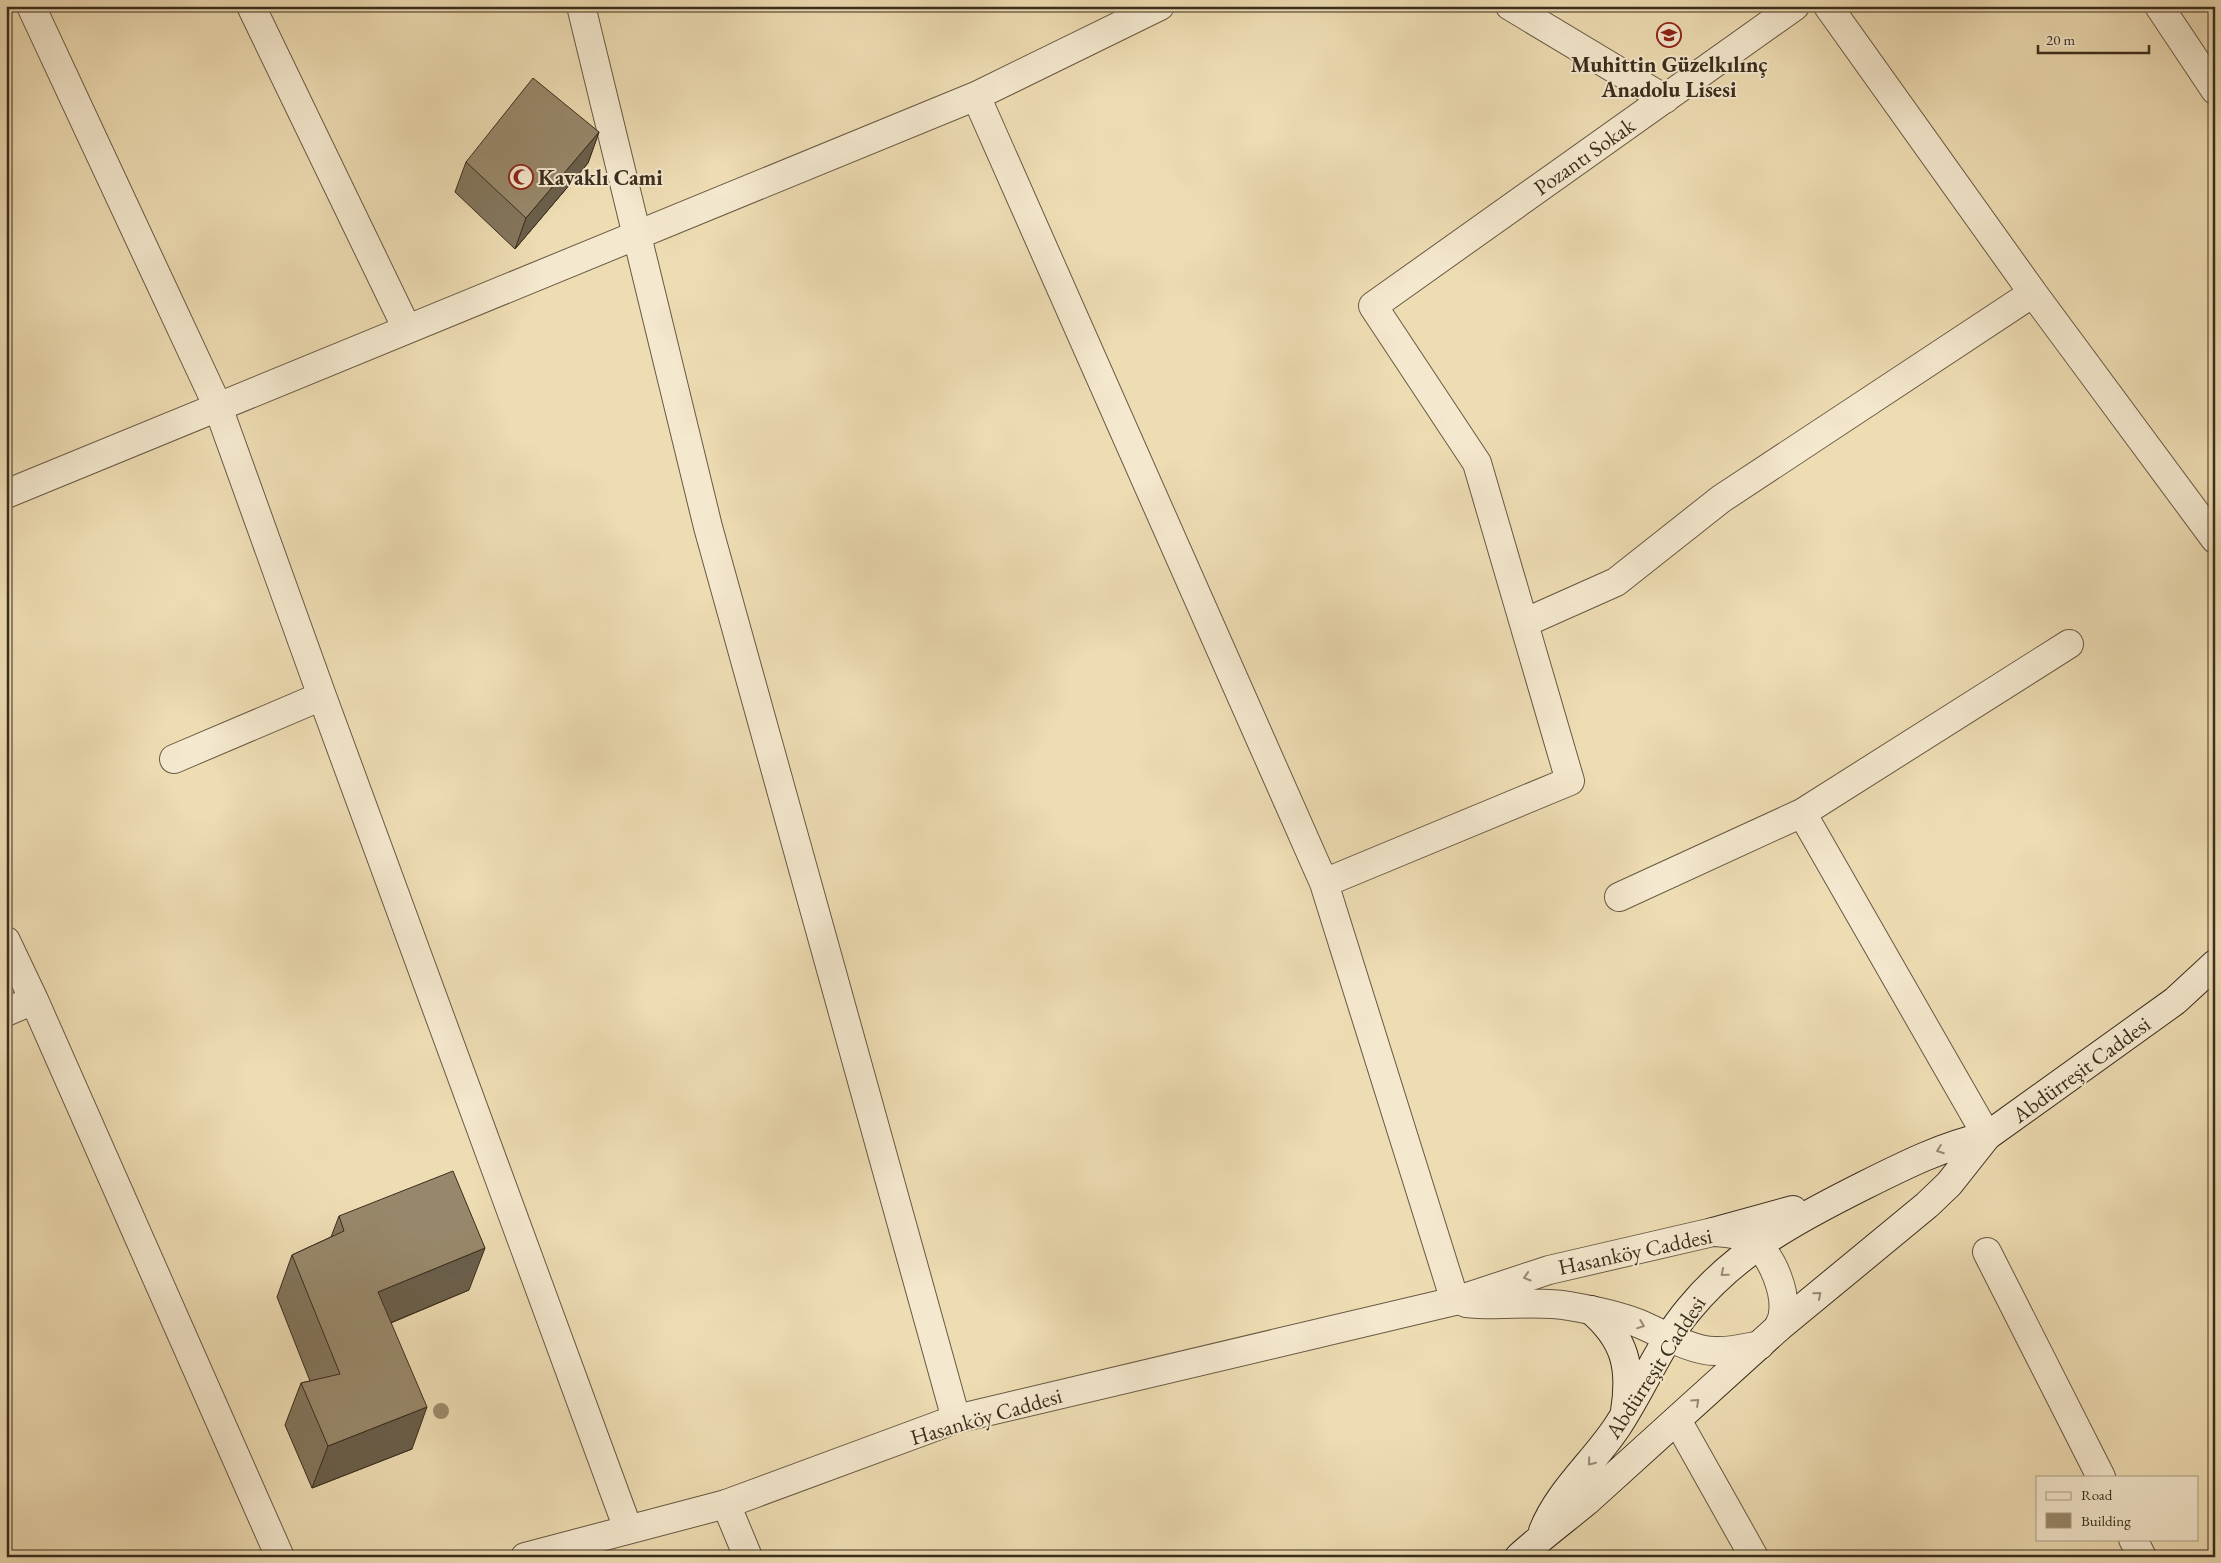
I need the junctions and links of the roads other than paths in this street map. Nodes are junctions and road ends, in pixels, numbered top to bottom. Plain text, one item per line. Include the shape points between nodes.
1 (31, 6) edge
2 (251, 6) edge
3 (582, 6) edge
4 (1160, 6) edge
5 (1510, 6) edge
6 (1795, 6) edge
7 (1828, 6) edge
8 (2159, 6) edge
9 (1111, 17) edge
10 (2215, 90) edge
11 (976, 96) junction
12 (1665, 99) junction
13 (637, 235) junction
14 (2033, 294) junction
15 (407, 329) junction
16 (218, 407) junction
17 (6, 494) edge
18 (2215, 539) edge
19 (1524, 622) junction
20 (2069, 644) dead end
21 (322, 696) junction
22 (174, 759) dead end
23 (1802, 813) junction
24 (1324, 883) junction
25 (1619, 897) dead end
26 (6, 941) edge
27 (2215, 964) edge
28 (2215, 983) edge
29 (34, 1000) junction
30 (2175, 1002) junction
31 (6, 1012) edge
32 (1987, 1136) junction
33 (1847, 1194) junction
34 (1713, 1232) junction
35 (1758, 1245) junction
36 (1987, 1252) dead end
37 (1455, 1301) junction
38 (1591, 1310) junction
39 (1670, 1336) junction
40 (1769, 1336) junction
41 (1625, 1415) junction
42 (956, 1420) junction
43 (1676, 1420) junction
44 (2100, 1476) edge
45 (726, 1504) junction
46 (628, 1529) junction
47 (1540, 1537) junction
48 (2134, 1540) edge
49 (280, 1557) edge
50 (525, 1557) edge
51 (748, 1557) edge
52 (1519, 1557) edge
53 (1754, 1557) edge
54 (2142, 1557) edge

1 - 16 street
2 - 15 street
3 - 13 street
4 - 9 street
5 - 12 street
6 - 12 street, Pozantı Sokak
7 - 14 street
8 - 10 street
9 - 11 street
11 - 13 street
11 - 24 street
12 - 19 street, Pozantı Sokak via 1373,306 1477,463
13 - 15 street
13 - 42 street via 708,527
14 - 18 street
14 - 19 street via 1721,499 1616,582
15 - 16 street
16 - 17 street
16 - 21 street
19 - 24 street via 1570,781
20 - 23 street
21 - 22 street
21 - 46 street
23 - 25 street
23 - 32 street
24 - 37 street
26 - 29 street
27 - 30 street, Abdürreşit Caddesi
28 - 30 street, Abdürreşit Caddesi
29 - 31 street
29 - 49 street
30 - 32 street, Abdürreşit Caddesi
32 -> 33 street, Abdürreşit Caddesi via 1925,1156
40 -> 32 street, Abdürreşit Caddesi via 1927,1205 1949,1184
33 - 34 street
33 - 35 street, Abdürreşit Caddesi via 1796,1220
34 - 35 street, Hasanköy Caddesi via 1744,1237
34 -> 37 street, Hasanköy Caddesi via 1549,1270
35 -> 39 street, Abdürreşit Caddesi via 1713,1282
35 - 40 street via 1780,1289 1783,1315
36 - 44 street
37 - 38 street, Hasanköy Caddesi via 1486,1305 1566,1305
37 - 42 street, Hasanköy Caddesi
38 -> 39 street, Hasanköy Caddesi
38 - 41 street via 1606,1323 1623,1352 1629,1389
39 - 40 street, Hasanköy Caddesi via 1714,1352 1733,1350
39 - 41 street, Abdürreşit Caddesi
43 -> 40 street, Abdürreşit Caddesi
41 -> 47 street, Abdürreşit Caddesi via 1555,1506
42 - 45 street, Hasanköy Caddesi
43 - 47 street, Abdürreşit Caddesi via 1564,1520
43 - 53 street
45 - 46 street, Hasanköy Caddesi
45 - 51 street
46 - 50 street, Hasanköy Caddesi
47 - 52 street, Abdürreşit Caddesi
48 - 54 street

